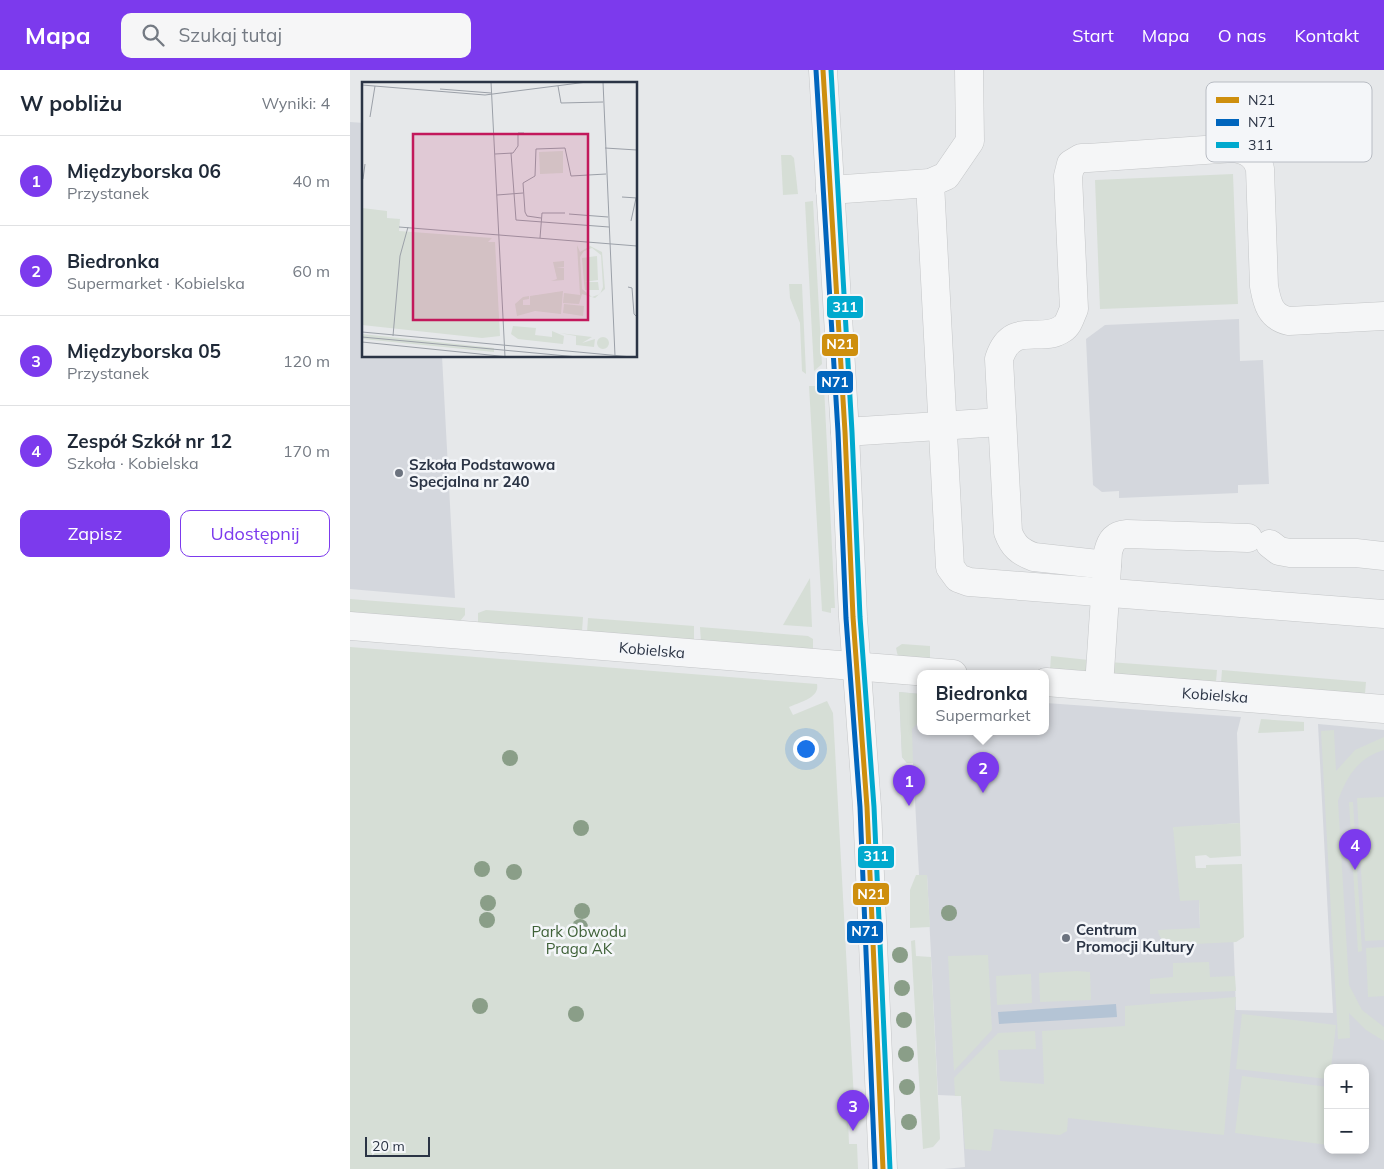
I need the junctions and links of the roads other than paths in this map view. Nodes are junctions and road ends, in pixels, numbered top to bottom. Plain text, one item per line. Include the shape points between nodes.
1 (824, 70) edge
2 (969, 70) edge
3 (1206, 150) edge
4 (1257, 162) edge
5 (930, 184) junction
6 (830, 190) junction
7 (1384, 316) edge
8 (1001, 422) junction
9 (943, 426) junction
10 (844, 432) junction
11 (1384, 556) edge
12 (1107, 565) junction
13 (1105, 593) junction
14 (1384, 614) edge
15 (350, 626) edge
16 (856, 667) junction
17 (917, 671) edge
18 (1049, 682) edge
19 (1099, 686) junction
20 (1384, 709) edge
21 (883, 1169) edge

1 - 6 street
2 - 5 street via 969,146 946,176
3 - 8 street via 1081,158 1071,164 1068,176 1074,308 1062,329 1024,335 1007,343 1002,350 998,367
4 - 7 street via 1260,169 1264,286 1273,314 1289,321
5 - 6 street
5 - 9 street
6 - 10 street
8 - 9 street
8 - 12 street via 1011,541 1022,553 1034,557
9 - 10 street
9 - 13 street via 950,567 954,574 969,582
10 - 16 street
11 - 12 street via 1290,553 1258,541 1120,535 1111,541
12 - 13 street
13 - 14 street
13 - 19 street
15 - 16 street, Kobielska
16 - 17 street, Kobielska
16 - 21 street
18 - 19 street, Kobielska
19 - 20 street, Kobielska

